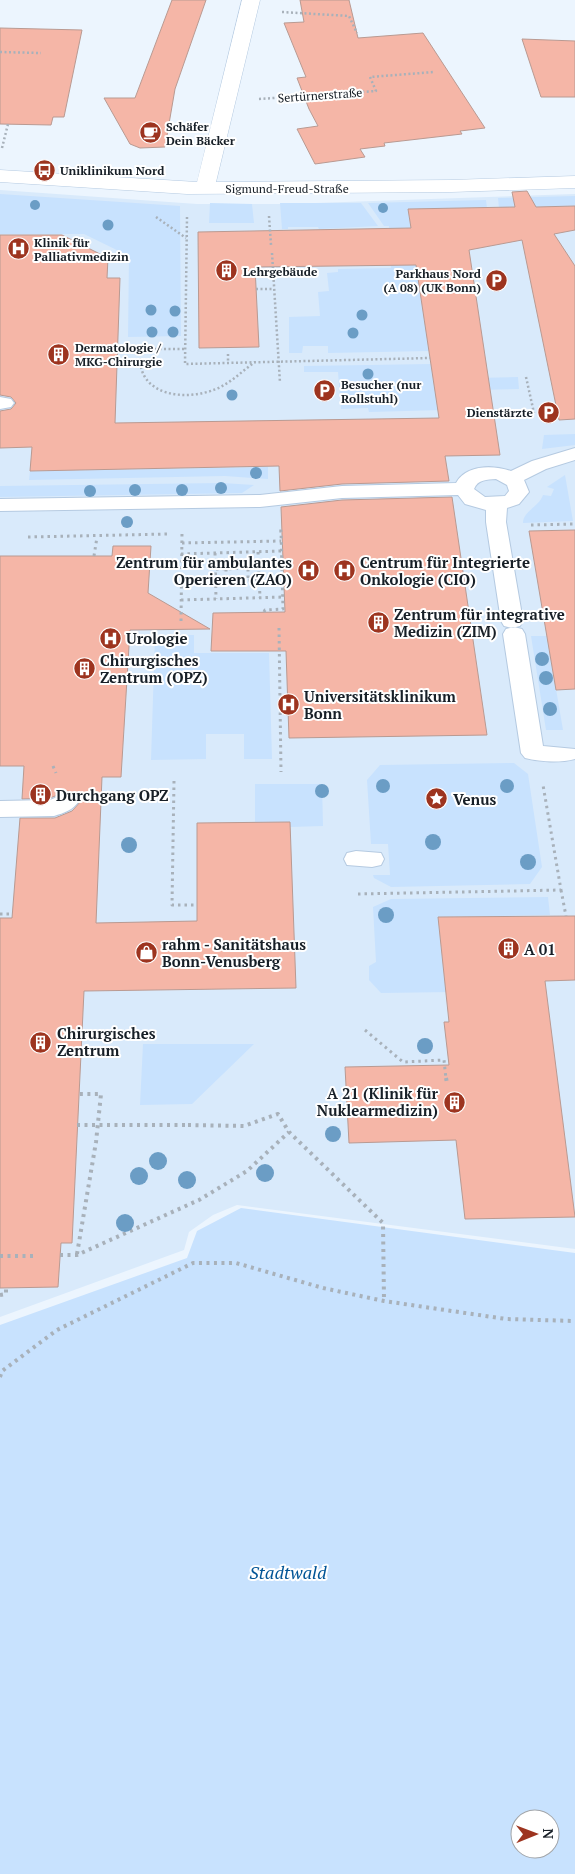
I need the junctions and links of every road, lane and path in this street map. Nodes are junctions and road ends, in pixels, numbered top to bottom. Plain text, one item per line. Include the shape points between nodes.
1 (250, 5) edge
2 (357, 33) dead end
3 (0, 52) edge
4 (41, 54) dead end
5 (434, 72) dead end
6 (253, 99) dead end
7 (8, 124) dead end
8 (0, 130) edge
9 (6, 130) junction
10 (0, 156) edge
11 (0, 176) edge
12 (575, 182) edge
13 (196, 188) junction
14 (272, 253) dead end
15 (256, 289) dead end
16 (273, 289) junction
17 (156, 349) dead end
18 (185, 349) junction
19 (228, 354) dead end
20 (140, 358) dead end
21 (430, 358) dead end
22 (228, 362) junction
23 (255, 362) junction
24 (278, 362) junction
25 (526, 377) dead end
26 (280, 383) dead end
27 (534, 413) dead end
28 (510, 414) dead end
29 (517, 414) dead end
30 (575, 454) edge
31 (512, 478) junction
32 (464, 489) junction
33 (182, 502) junction
34 (497, 504) junction
35 (0, 505) edge
36 (575, 524) edge
37 (528, 526) dead end
38 (271, 531) dead end
39 (281, 541) junction
40 (182, 543) junction
41 (281, 551) junction
42 (258, 552) junction
43 (216, 553) junction
44 (181, 554) junction
45 (248, 568) junction
46 (258, 568) junction
47 (216, 569) junction
48 (226, 569) junction
49 (248, 580) junction
50 (259, 580) junction
51 (216, 581) junction
52 (226, 581) junction
53 (283, 597) junction
54 (260, 598) junction
55 (216, 599) junction
56 (181, 600) junction
57 (264, 612) dead end
58 (181, 621) dead end
59 (279, 628) dead end
60 (533, 753) junction
61 (567, 754) dead end
62 (281, 772) dead end
63 (174, 781) dead end
64 (67, 802) dead end
65 (0, 809) edge
66 (561, 890) junction
67 (358, 894) dead end
68 (197, 905) dead end
69 (0, 914) edge
70 (13, 914) dead end
71 (566, 916) dead end
72 (365, 1030) dead end
73 (447, 1083) dead end
74 (79, 1094) dead end
75 (77, 1125) dead end
76 (290, 1132) junction
77 (60, 1255) dead end
78 (77, 1255) junction
79 (0, 1256) edge
80 (33, 1256) dead end
81 (6, 1288) dead end
82 (0, 1294) edge
83 (384, 1301) junction
84 (575, 1321) edge
85 (0, 1377) edge

1 - 2 path via 349,16
1 - 13 street
3 - 4 path
5 - 6 path, Sertürnerstraße via 370,77 376,91
7 - 9 path
8 - 9 path
9 - 10 path
11 - 13 street, Sigmund-Freud-Straße
12 - 13 street, Sigmund-Freud-Straße
13 - 18 path
14 - 16 path
15 - 16 path
16 - 24 path
17 - 18 path
18 - 22 path via 185,364
19 - 22 path
20 - 23 path via 142,377 152,387 173,394 217,389
21 - 24 path
22 - 23 path
23 - 24 path
24 - 26 path
25 - 27 path
28 - 29 path
30 - 31 lane via 539,465
31 - 32 lane via 497,473 480,474 468,480
31 - 34 lane via 519,487 517,496
32 - 33 lane via 342,492 279,500
32 - 34 lane via 479,502
33 - 35 lane
33 - 40 path
34 - 60 lane via 496,522
36 - 37 path
38 - 39 path via 280,531
39 - 40 path
39 - 41 path
40 - 44 path
41 - 42 path
41 - 53 path
42 - 43 path
42 - 46 path
43 - 44 path
43 - 47 path
44 - 56 path
45 - 46 path
45 - 48 path
45 - 49 path
46 - 50 path
47 - 48 path
47 - 51 path
48 - 52 path
49 - 50 path
49 - 52 path
50 - 54 path
51 - 52 path
51 - 55 path
53 - 54 path
53 - 57 path via 283,610
54 - 55 path
55 - 56 path
56 - 58 path
59 - 62 path
60 - 61 lane
60 - 66 path via 543,785
63 - 68 path via 172,906
64 - 65 lane via 54,808
66 - 67 path
66 - 71 path
69 - 70 path
72 - 73 path via 403,1062 444,1060
74 - 78 path via 101,1094
75 - 76 path, bridge via 244,1126 278,1114
76 - 78 path via 247,1171 200,1200
76 - 83 path via 383,1223
77 - 78 path
79 - 80 path
81 - 82 path via 6,1294
83 - 84 path via 506,1319
83 - 85 path via 322,1288 236,1263 193,1263 57,1330 2,1371

